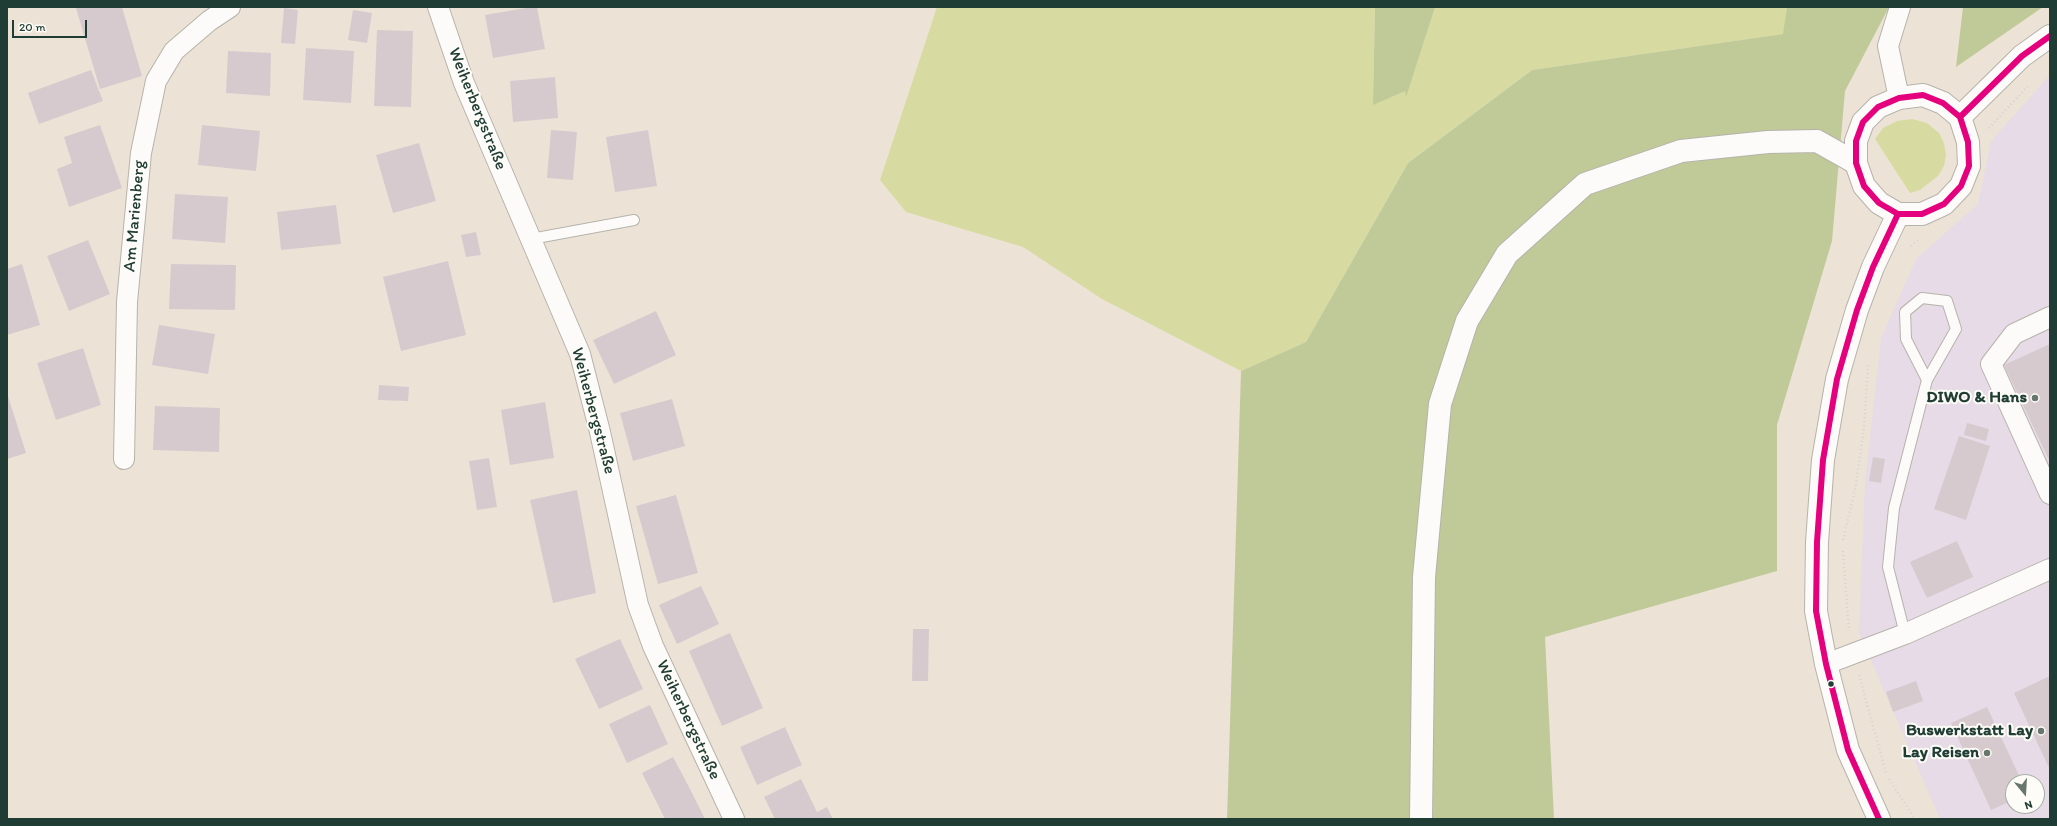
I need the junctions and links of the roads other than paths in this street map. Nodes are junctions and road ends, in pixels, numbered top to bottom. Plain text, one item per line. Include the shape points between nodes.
1 (230, 7) edge
2 (1900, 7) edge
3 (436, 9) edge
4 (2050, 36) edge
5 (1899, 98) junction
6 (1960, 117) junction
7 (1856, 163) junction
8 (1898, 214) junction
9 (634, 220) dead end
10 (531, 239) junction
11 (2050, 317) edge
12 (1927, 380) junction
13 (124, 459) dead end
14 (2050, 494) edge
15 (2050, 569) edge
16 (1905, 634) junction
17 (1826, 664) junction
18 (734, 819) edge
19 (1421, 819) edge
20 (1879, 819) edge

1 - 13 street, Am Marienberg via 174,51 156,81 140,153 127,302
2 - 5 street via 1888,46
3 - 10 street, Weiherbergstraße via 464,83
4 - 6 main road via 2022,56
5 - 6 main road via 1923,95 1943,103
5 - 7 main road via 1878,107 1863,122 1856,141
6 - 8 main road via 1968,142 1969,166 1960,186 1944,204 1922,214
7 - 8 main road via 1864,186 1879,203
7 - 19 main road via 1817,141 1768,142 1681,150 1585,184 1507,254 1467,321 1440,404 1424,577
8 - 17 main road via 1873,267 1857,310 1838,379 1823,460 1817,542 1816,611
9 - 10 lane
10 - 18 street, Weiherbergstraße via 580,354 638,604 653,646
11 - 14 street via 2014,334 1991,364
12 - 12 lane via 1956,329 1947,301 1922,298 1905,312 1906,339
12 - 16 lane via 1894,508 1888,567
15 - 16 street
16 - 17 street
17 - 20 main road via 1848,750

